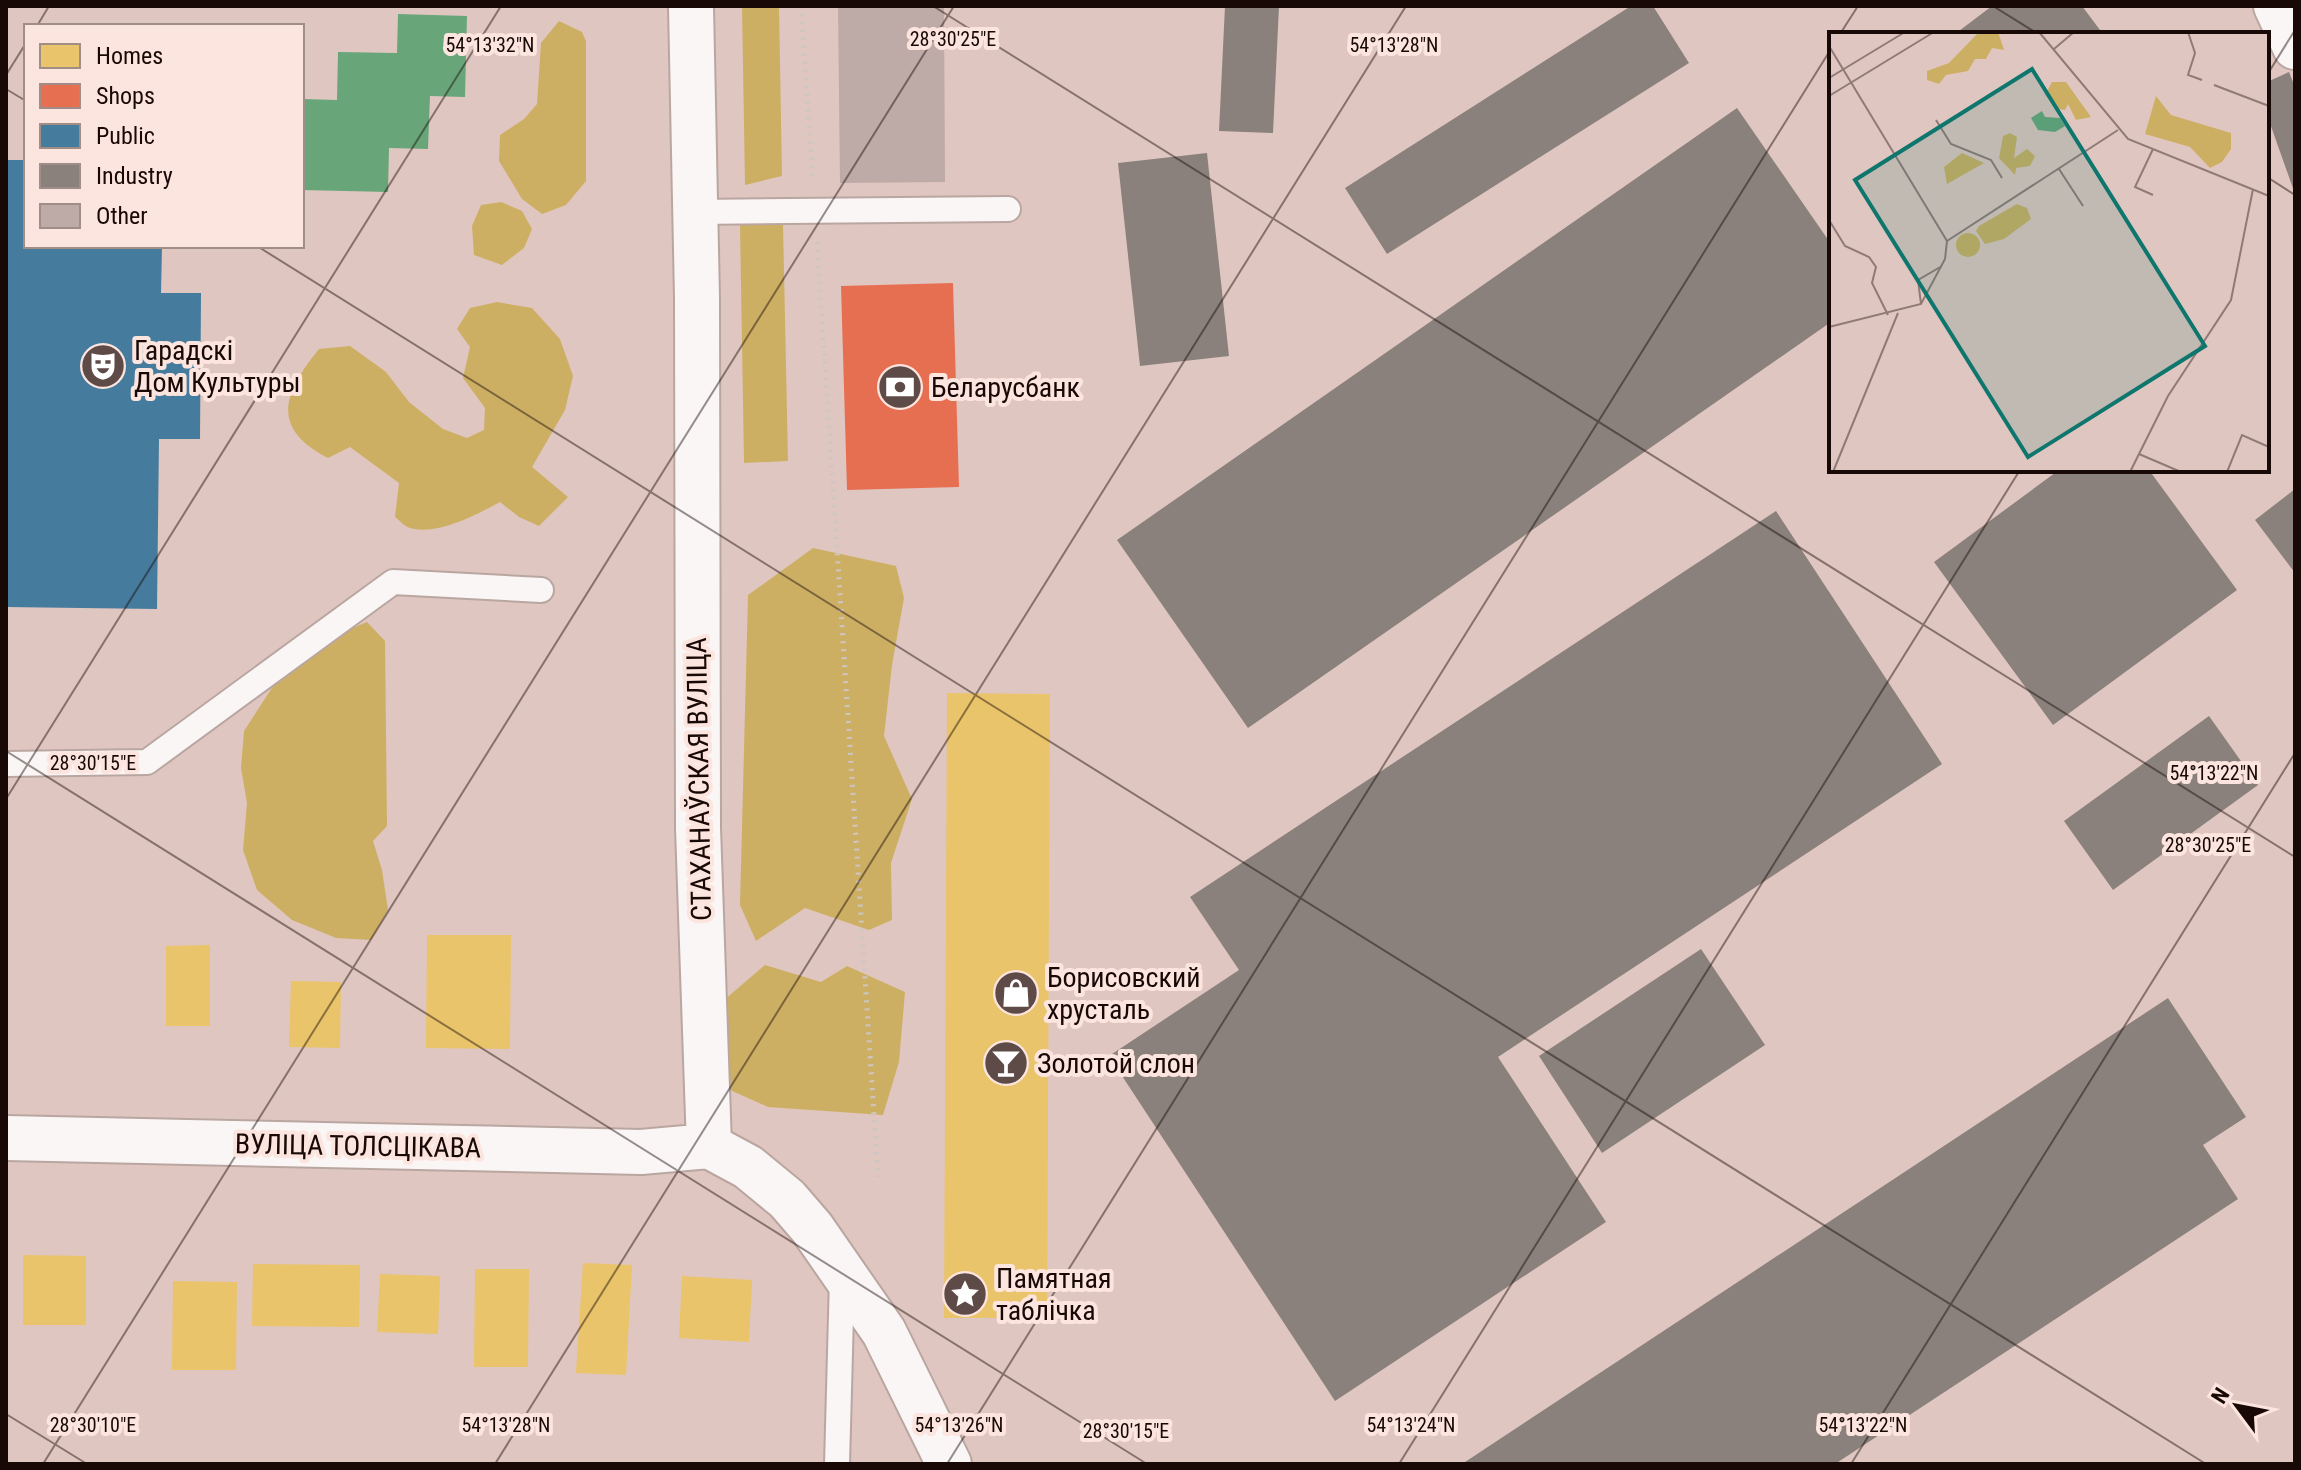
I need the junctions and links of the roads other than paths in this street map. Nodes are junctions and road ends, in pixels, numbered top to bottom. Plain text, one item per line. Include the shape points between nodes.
1 (691, 6) edge
2 (2276, 6) edge
3 (2295, 47) edge
4 (1008, 209) dead end
5 (695, 212) junction
6 (541, 590) dead end
7 (6, 764) edge
8 (6, 1138) edge
9 (709, 1146) junction
10 (842, 1271) junction
11 (837, 1464) edge
12 (949, 1464) edge

1 - 5 street, СТАХАНАЎСКАЯ ВУЛІЦА
2 - 3 street
4 - 5 lane
5 - 9 street, СТАХАНАЎСКАЯ ВУЛІЦА via 698,828
6 - 7 lane via 393,582 147,762
8 - 9 street, ВУЛІЦА ТОЛСЦІКАВА via 641,1152
9 - 10 street via 748,1167 787,1199
10 - 11 lane
10 - 12 street via 884,1332

